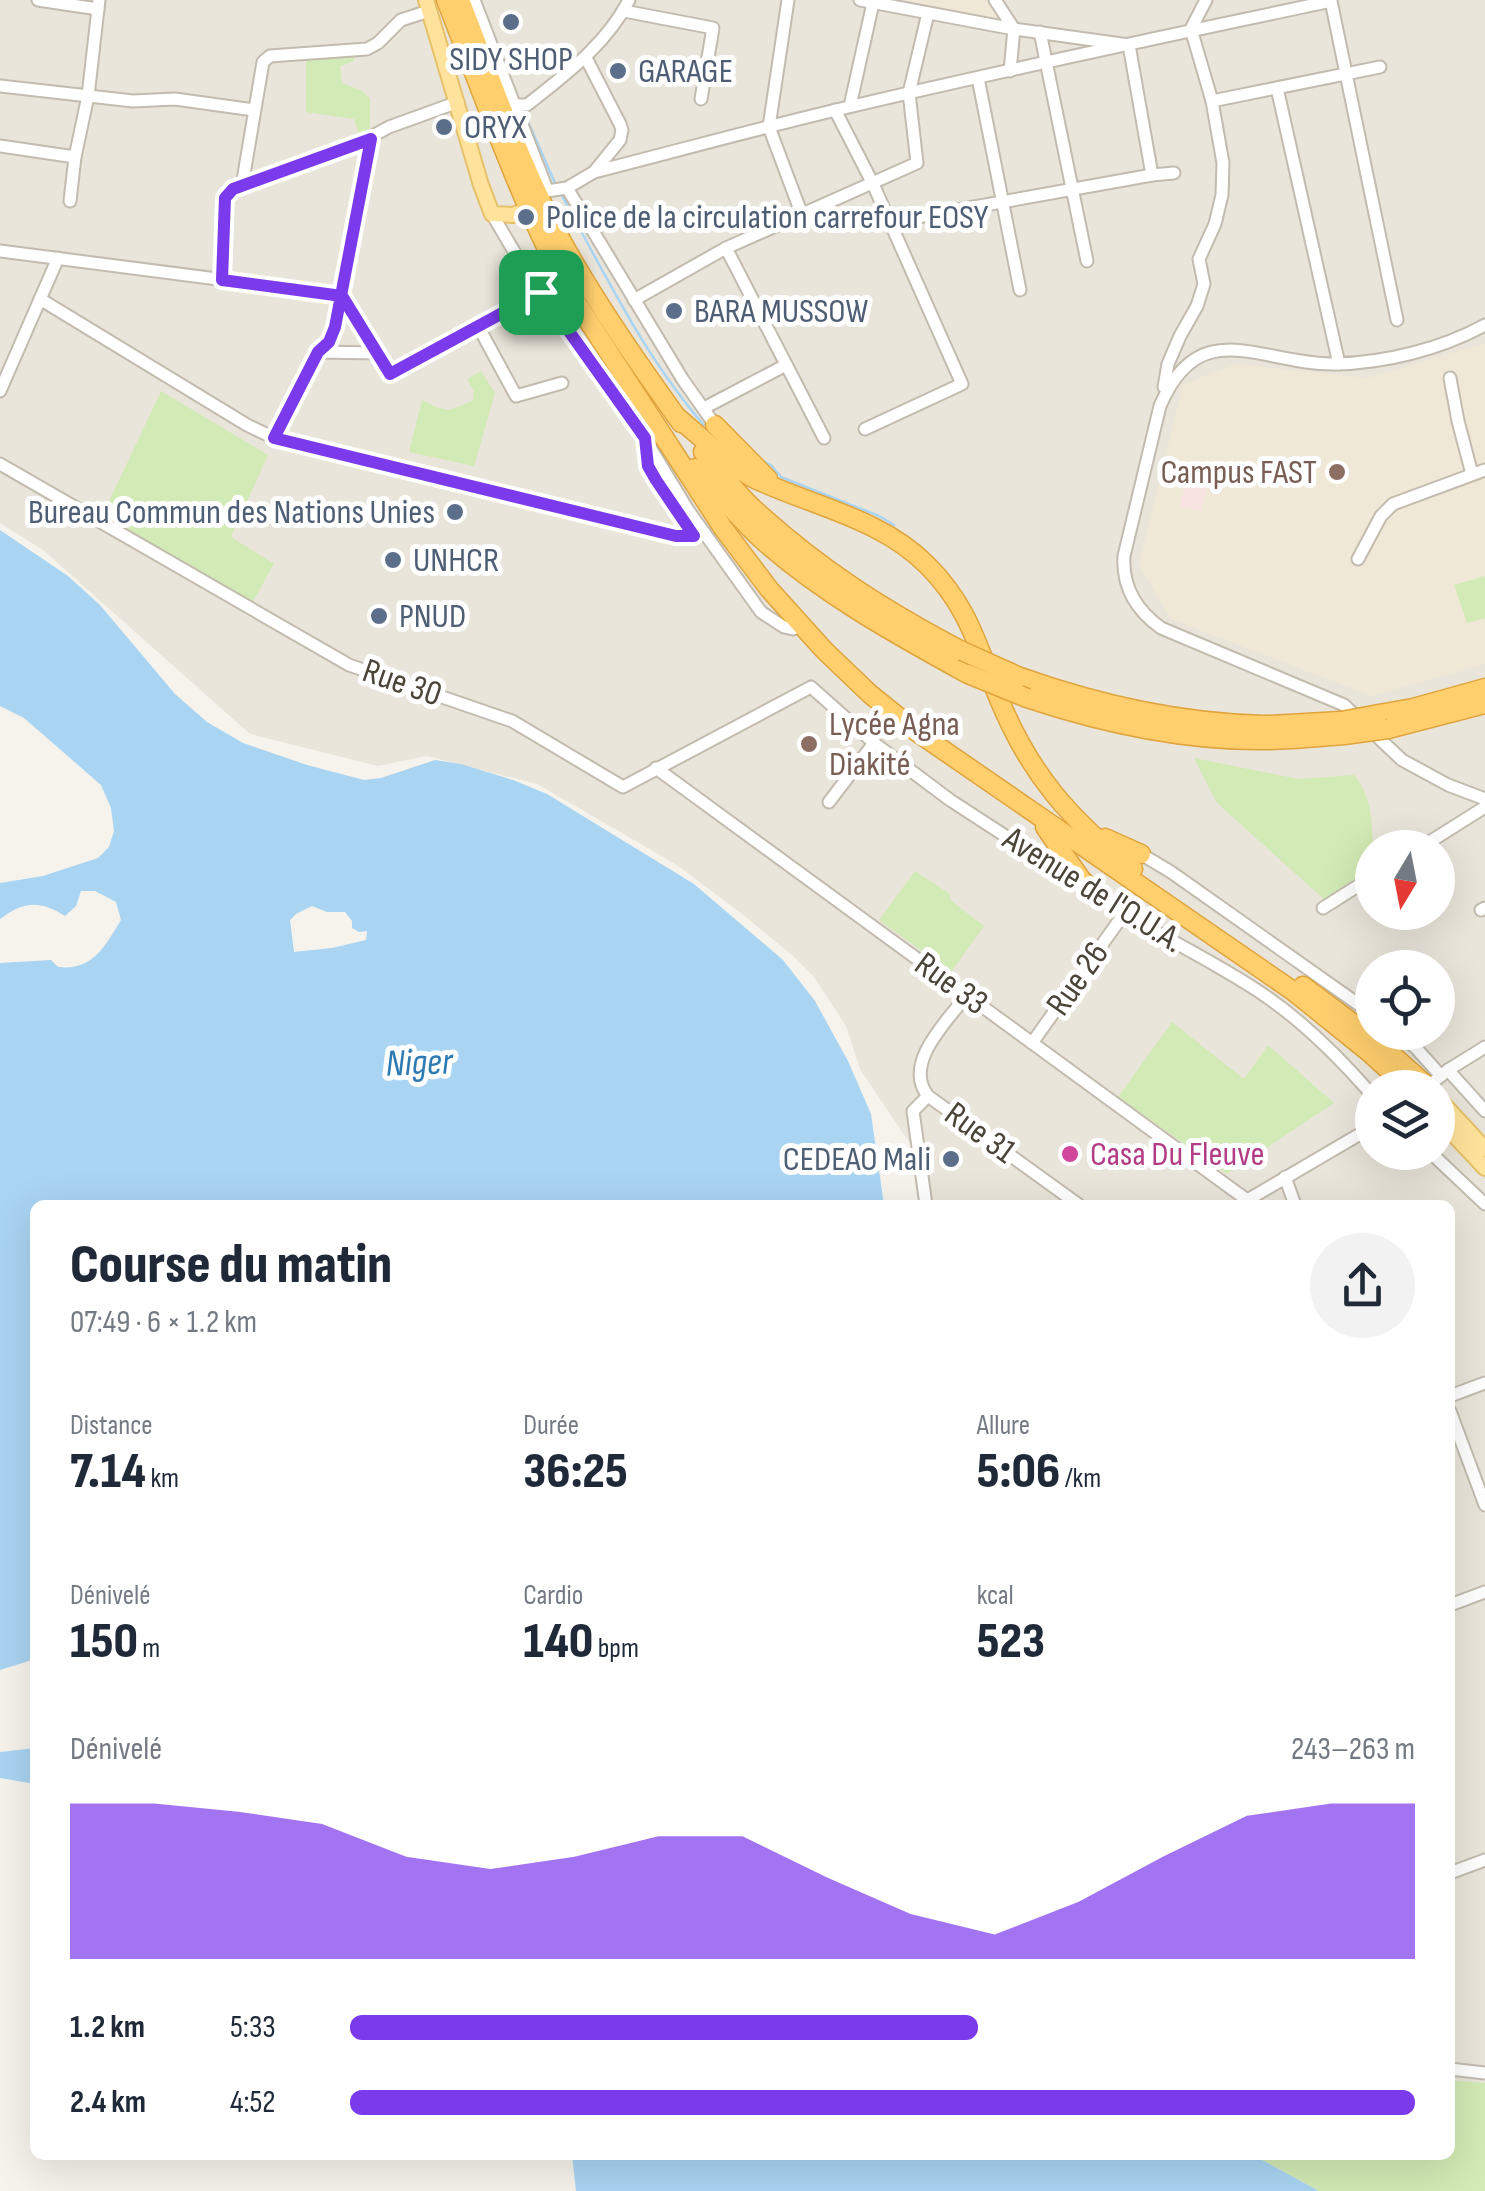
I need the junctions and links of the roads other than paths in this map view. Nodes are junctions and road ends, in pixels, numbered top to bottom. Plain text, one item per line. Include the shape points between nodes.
1 (38, 0) edge
2 (446, 0) edge
3 (460, 0) edge
4 (474, 0) edge
5 (788, 0) edge
6 (995, 0) edge
7 (1206, 0) edge
8 (866, 1) edge
9 (1308, 2) edge
10 (98, 4) edge
11 (428, 6) edge
12 (626, 6) edge
13 (928, 13) junction
14 (1014, 28) junction
15 (1191, 29) junction
16 (1040, 32) junction
17 (1130, 45) junction
18 (586, 58) junction
19 (1046, 63) junction
20 (1380, 67) dead end
21 (1010, 71) junction
22 (1346, 74) junction
23 (978, 78) junction
24 (0, 86) edge
25 (1277, 88) junction
26 (908, 94) junction
27 (88, 96) junction
28 (702, 99) dead end
29 (1212, 101) junction
30 (458, 102) junction
31 (515, 105) junction
32 (850, 106) junction
33 (254, 110) junction
34 (835, 110) junction
35 (769, 128) junction
36 (371, 139) junction
37 (0, 146) edge
38 (76, 157) junction
39 (594, 172) junction
40 (1174, 173) dead end
41 (1152, 175) junction
42 (873, 184) junction
43 (242, 186) junction
44 (566, 188) junction
45 (1072, 189) junction
46 (70, 201) dead end
47 (540, 201) junction
48 (1002, 202) junction
49 (492, 214) junction
50 (802, 214) junction
51 (890, 222) junction
52 (726, 248) junction
53 (0, 251) edge
54 (58, 258) junction
55 (1087, 260) dead end
56 (222, 280) junction
57 (1020, 290) dead end
58 (541, 292) junction
59 (342, 296) junction
60 (40, 299) junction
61 (634, 300) junction
62 (1397, 320) dead end
63 (1485, 325) edge
64 (478, 326) junction
65 (318, 352) junction
66 (376, 353) junction
67 (1339, 364) junction
68 (786, 365) junction
69 (1450, 378) dead end
70 (562, 383) dead end
71 (0, 391) edge
72 (1160, 406) junction
73 (704, 408) junction
74 (676, 416) junction
75 (716, 424) joint
76 (865, 429) dead end
77 (666, 437) junction
78 (274, 438) junction
79 (824, 438) dead end
80 (0, 464) edge
81 (1478, 472) edge
82 (784, 492) junction
83 (699, 534) junction
84 (1358, 559) dead end
85 (801, 627) junction
86 (811, 687) joint
87 (1485, 688) edge
88 (1485, 704) edge
89 (1383, 722) junction
90 (1343, 728) junction
91 (874, 743) junction
92 (656, 768) junction
93 (1485, 799) edge
94 (829, 802) dead end
95 (1485, 807) edge
96 (1040, 818) junction
97 (1084, 830) junction
98 (1449, 830) edge
99 (1141, 854) joint
100 (1355, 888) edge
101 (1101, 899) junction
102 (1323, 908) dead end
103 (1124, 914) junction
104 (966, 995) junction
105 (1355, 1002) edge
106 (1032, 1043) junction
107 (1485, 1047) edge
108 (1389, 1070) edge
109 (1418, 1070) edge
110 (1450, 1070) edge
111 (1355, 1078) edge
112 (1455, 1093) edge
113 (928, 1096) junction
114 (1485, 1111) edge
115 (1455, 1116) edge
116 (1355, 1136) edge
117 (1455, 1136) edge
118 (1485, 1149) edge
119 (1485, 1168) edge
120 (1449, 1170) edge
121 (1285, 1177) junction
122 (925, 1200) edge
123 (1072, 1200) edge
124 (1240, 1200) edge
125 (1246, 1200) edge
126 (1294, 1200) edge
127 (1485, 1204) edge
128 (1485, 1383) edge
129 (1455, 1394) edge
130 (1455, 1424) edge
131 (1485, 1505) edge
132 (1485, 1592) edge
133 (1455, 1602) edge
134 (1485, 1860) edge
135 (1455, 1871) edge
136 (1455, 2070) edge
137 (1485, 2073) edge

1 - 10 street
2 - 47 highway
3 - 47 highway
4 - 31 street
5 - 35 street
6 - 14 street
7 - 15 street
8 - 13 street
8 - 32 street
9 - 15 street
9 - 22 street via 1332,1
10 - 27 street
11 - 30 main road
11 - 33 street via 367,49 270,56 263,62
12 - 18 street
12 - 28 street via 714,28
13 - 14 street
13 - 26 street
14 - 16 street
14 - 21 street
15 - 17 street
15 - 29 street
16 - 17 street
16 - 19 street
17 - 19 street
17 - 41 street
18 - 31 street via 527,105
18 - 39 street via 622,130
19 - 21 street
19 - 45 street
20 - 22 street
21 - 23 street
22 - 25 street
22 - 62 street
23 - 26 street
23 - 48 street
24 - 27 street
25 - 29 street
25 - 67 street
26 - 32 street
26 - 42 street via 917,163
27 - 33 street
27 - 38 street
29 - 72 street via 1222,195 1199,259 1204,284 1168,364
30 - 36 street
30 - 49 main road
31 - 47 street
32 - 34 street
33 - 43 street
34 - 35 street
34 - 42 street
35 - 39 street
35 - 50 street
36 - 43 street
36 - 59 street
37 - 38 street
38 - 46 street
39 - 44 street
40 - 41 street
41 - 45 street
42 - 50 street
42 - 51 street
43 - 56 street via 225,198
44 - 47 street
44 - 61 street
45 - 48 street
45 - 55 street
47 - 49 main road via 514,215
47 - 74 highway
47 - 77 highway via 549,254 567,288
48 - 51 street
48 - 57 street
49 - 58 street
50 - 52 street
51 - 76 street via 962,384
52 - 61 street
52 - 68 street
53 - 54 street
54 - 56 street
54 - 60 street
56 - 59 street
58 - 64 street
58 - 83 street via 645,438
59 - 65 street via 329,342
59 - 66 street
60 - 71 street
60 - 78 street
61 - 73 street
63 - 67 street via 1386,359
64 - 66 street via 390,374
64 - 70 street via 516,396
65 - 66 street
65 - 78 street
67 - 72 street via 1216,350 1178,372
68 - 73 street
68 - 79 street
69 - 81 street
72 - 93 street via 1124,556 1123,572 1145,616 1344,705 1402,760
73 - 75 street
74 - 82 highway via 735,467
74 - 90 highway, bridge via 753,508 798,547 882,607 962,651 1064,693 1138,712
75 - 82 highway
77 - 85 highway via 723,528
77 - 90 highway, bridge via 759,536 807,575 968,674 1062,710 1136,727 1265,740
78 - 83 street via 676,536
80 - 92 street, Rue 30 via 349,665 512,721 623,787
81 - 84 street via 1393,504
82 - 97 highway via 882,532 926,564 967,616 1031,762
83 - 85 street via 761,612 784,627
85 - 96 highway via 917,732
86 - 91 street, Avenue de l'O.U.A.
86 - 92 street, Rue 30
87 - 89 highway
88 - 89 highway via 1415,724
89 - 90 highway, bridge
91 - 94 street
91 - 101 street, Avenue de l'O.U.A.
92 - 104 street, Rue 33
95 - 98 street
96 - 101 highway
96 - 108 highway via 1293,991
97 - 99 highway
97 - 109 highway
99 - 105 street, Avenue de l'O.U.A.
100 - 102 street
101 - 103 street, Avenue de l'O.U.A.
103 - 106 street, Rue 26
103 - 111 street, Avenue de l'O.U.A. via 1261,993
104 - 106 street, Rue 33
104 - 113 street, Rue 31 via 924,1052 918,1078
106 - 124 street, Rue 33
107 - 110 street
112 - 114 street
113 - 122 street via 913,1110
113 - 123 street, Rue 31
115 - 118 main road
116 - 121 street
117 - 119 main road
120 - 127 street
121 - 125 street
121 - 126 street
128 - 129 street
130 - 131 street
132 - 133 street
134 - 135 street
136 - 137 street

